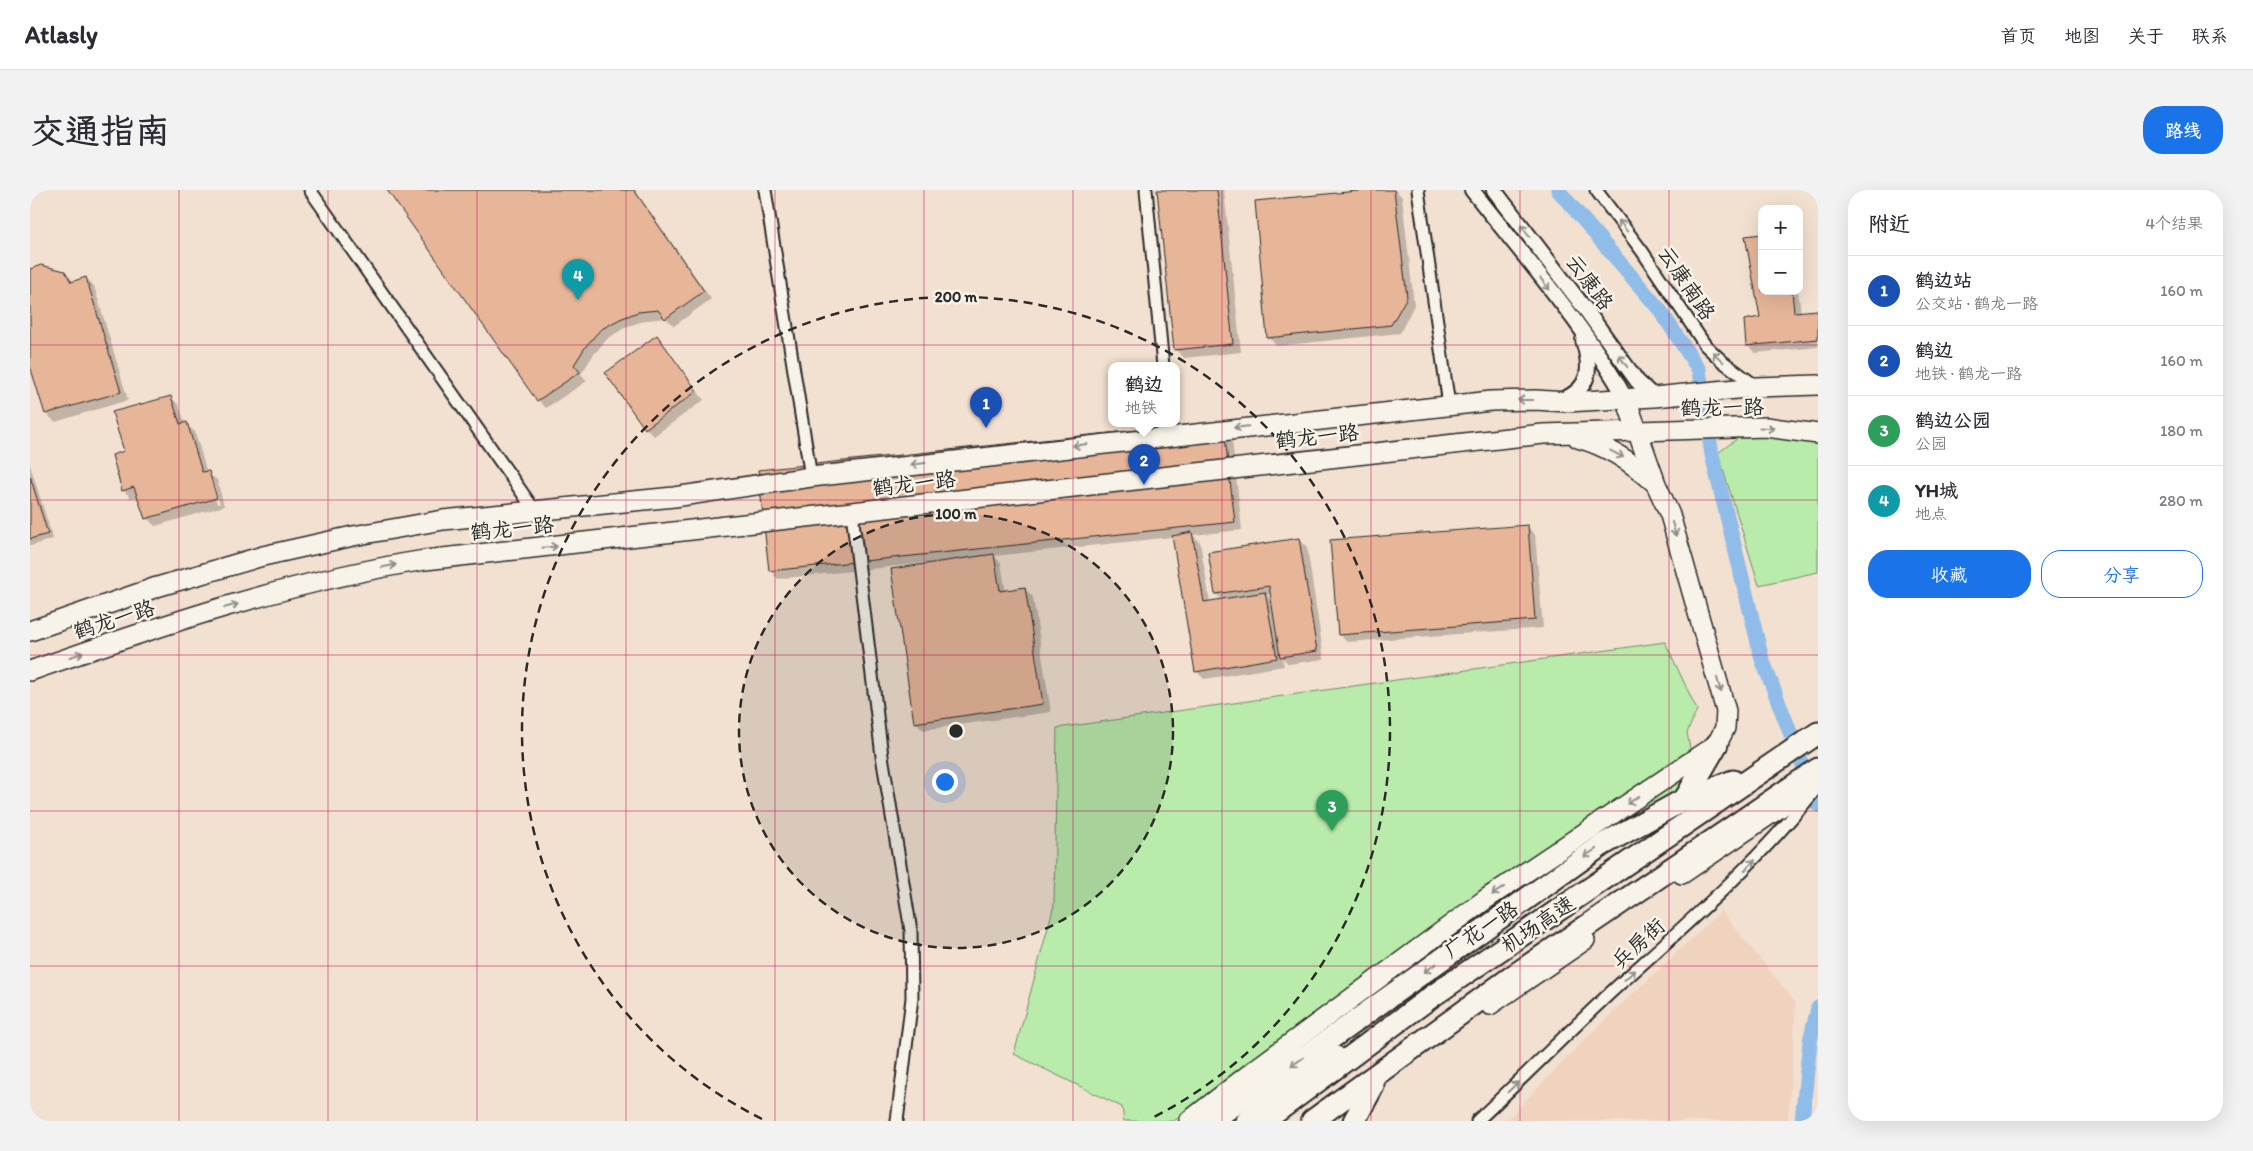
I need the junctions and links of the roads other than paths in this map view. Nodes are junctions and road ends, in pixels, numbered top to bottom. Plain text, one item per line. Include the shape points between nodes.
1 (310, 190) edge
2 (765, 190) edge
3 (1146, 190) edge
4 (1418, 190) edge
5 (1472, 190) edge
6 (1494, 190) edge
7 (1596, 190) edge
8 (1578, 327) junction
9 (1163, 362) edge
10 (1818, 385) edge
11 (1757, 387) junction
12 (1654, 397) junction
13 (1626, 399) junction
14 (1558, 402) junction
15 (1449, 405) junction
16 (1169, 429) edge
17 (1638, 432) junction
18 (1818, 434) edge
19 (1555, 435) junction
20 (811, 476) junction
21 (1656, 484) junction
22 (535, 511) junction
23 (852, 513) junction
24 (30, 631) edge
25 (30, 671) edge
26 (1818, 726) edge
27 (1818, 733) edge
28 (1718, 744) junction
29 (1818, 769) edge
30 (1743, 777) junction
31 (1818, 782) edge
32 (1818, 787) edge
33 (1685, 799) junction
34 (1789, 811) junction
35 (1374, 1086) junction
36 (896, 1121) edge
37 (1189, 1121) edge
38 (1210, 1121) edge
39 (1246, 1121) edge
40 (1264, 1121) edge
41 (1312, 1121) edge
42 (1325, 1121) edge
43 (1354, 1121) edge
44 (1478, 1121) edge

1 - 22 street
2 - 20 street
3 - 9 street
4 - 15 street
5 -> 8 street, 云康路
12 -> 6 street, 云康路 via 1637,381
11 -> 7 street, 云康南路 via 1706,345
8 - 13 street, 云康路
8 - 14 street via 1587,355 1586,379 1575,394
10 - 11 highway, 鹤龙一路
11 - 12 highway, 鹤龙一路
12 - 13 highway, 鹤龙一路
13 - 14 highway, 鹤龙一路
13 - 17 highway
14 -> 15 highway, 鹤龙一路 via 1509,400
15 -> 16 highway, 鹤龙一路
16 -> 20 highway, 鹤龙一路
17 -> 18 highway, 鹤龙一路 via 1766,427
17 - 19 highway, 鹤龙一路
17 - 21 highway
19 -> 21 highway via 1585,440 1620,454
19 - 23 highway, 鹤龙一路 via 1501,438
20 - 22 highway, 鹤龙一路 via 674,497
21 -> 28 highway via 1670,515 1726,711 1725,728
22 - 24 highway, 鹤龙一路 via 416,525 263,556 157,587
25 -> 23 highway, 鹤龙一路 via 237,604 394,565
23 - 36 street via 882,756 911,931 912,998
26 - 30 highway, 广花一路
27 - 40 highway, 机场高速 via 1432,997
28 - 33 highway
28 -> 37 highway via 1486,899
29 - 41 highway, 机场高速 via 1498,986
30 - 33 highway
30 - 39 highway, 广花一路 via 1303,1078
31 - 34 highway
32 - 34 street, 兵房街
33 -> 38 highway via 1572,865
34 - 35 highway
44 -> 34 street, 兵房街 via 1602,1000 1743,872
35 - 42 highway
35 - 43 highway

